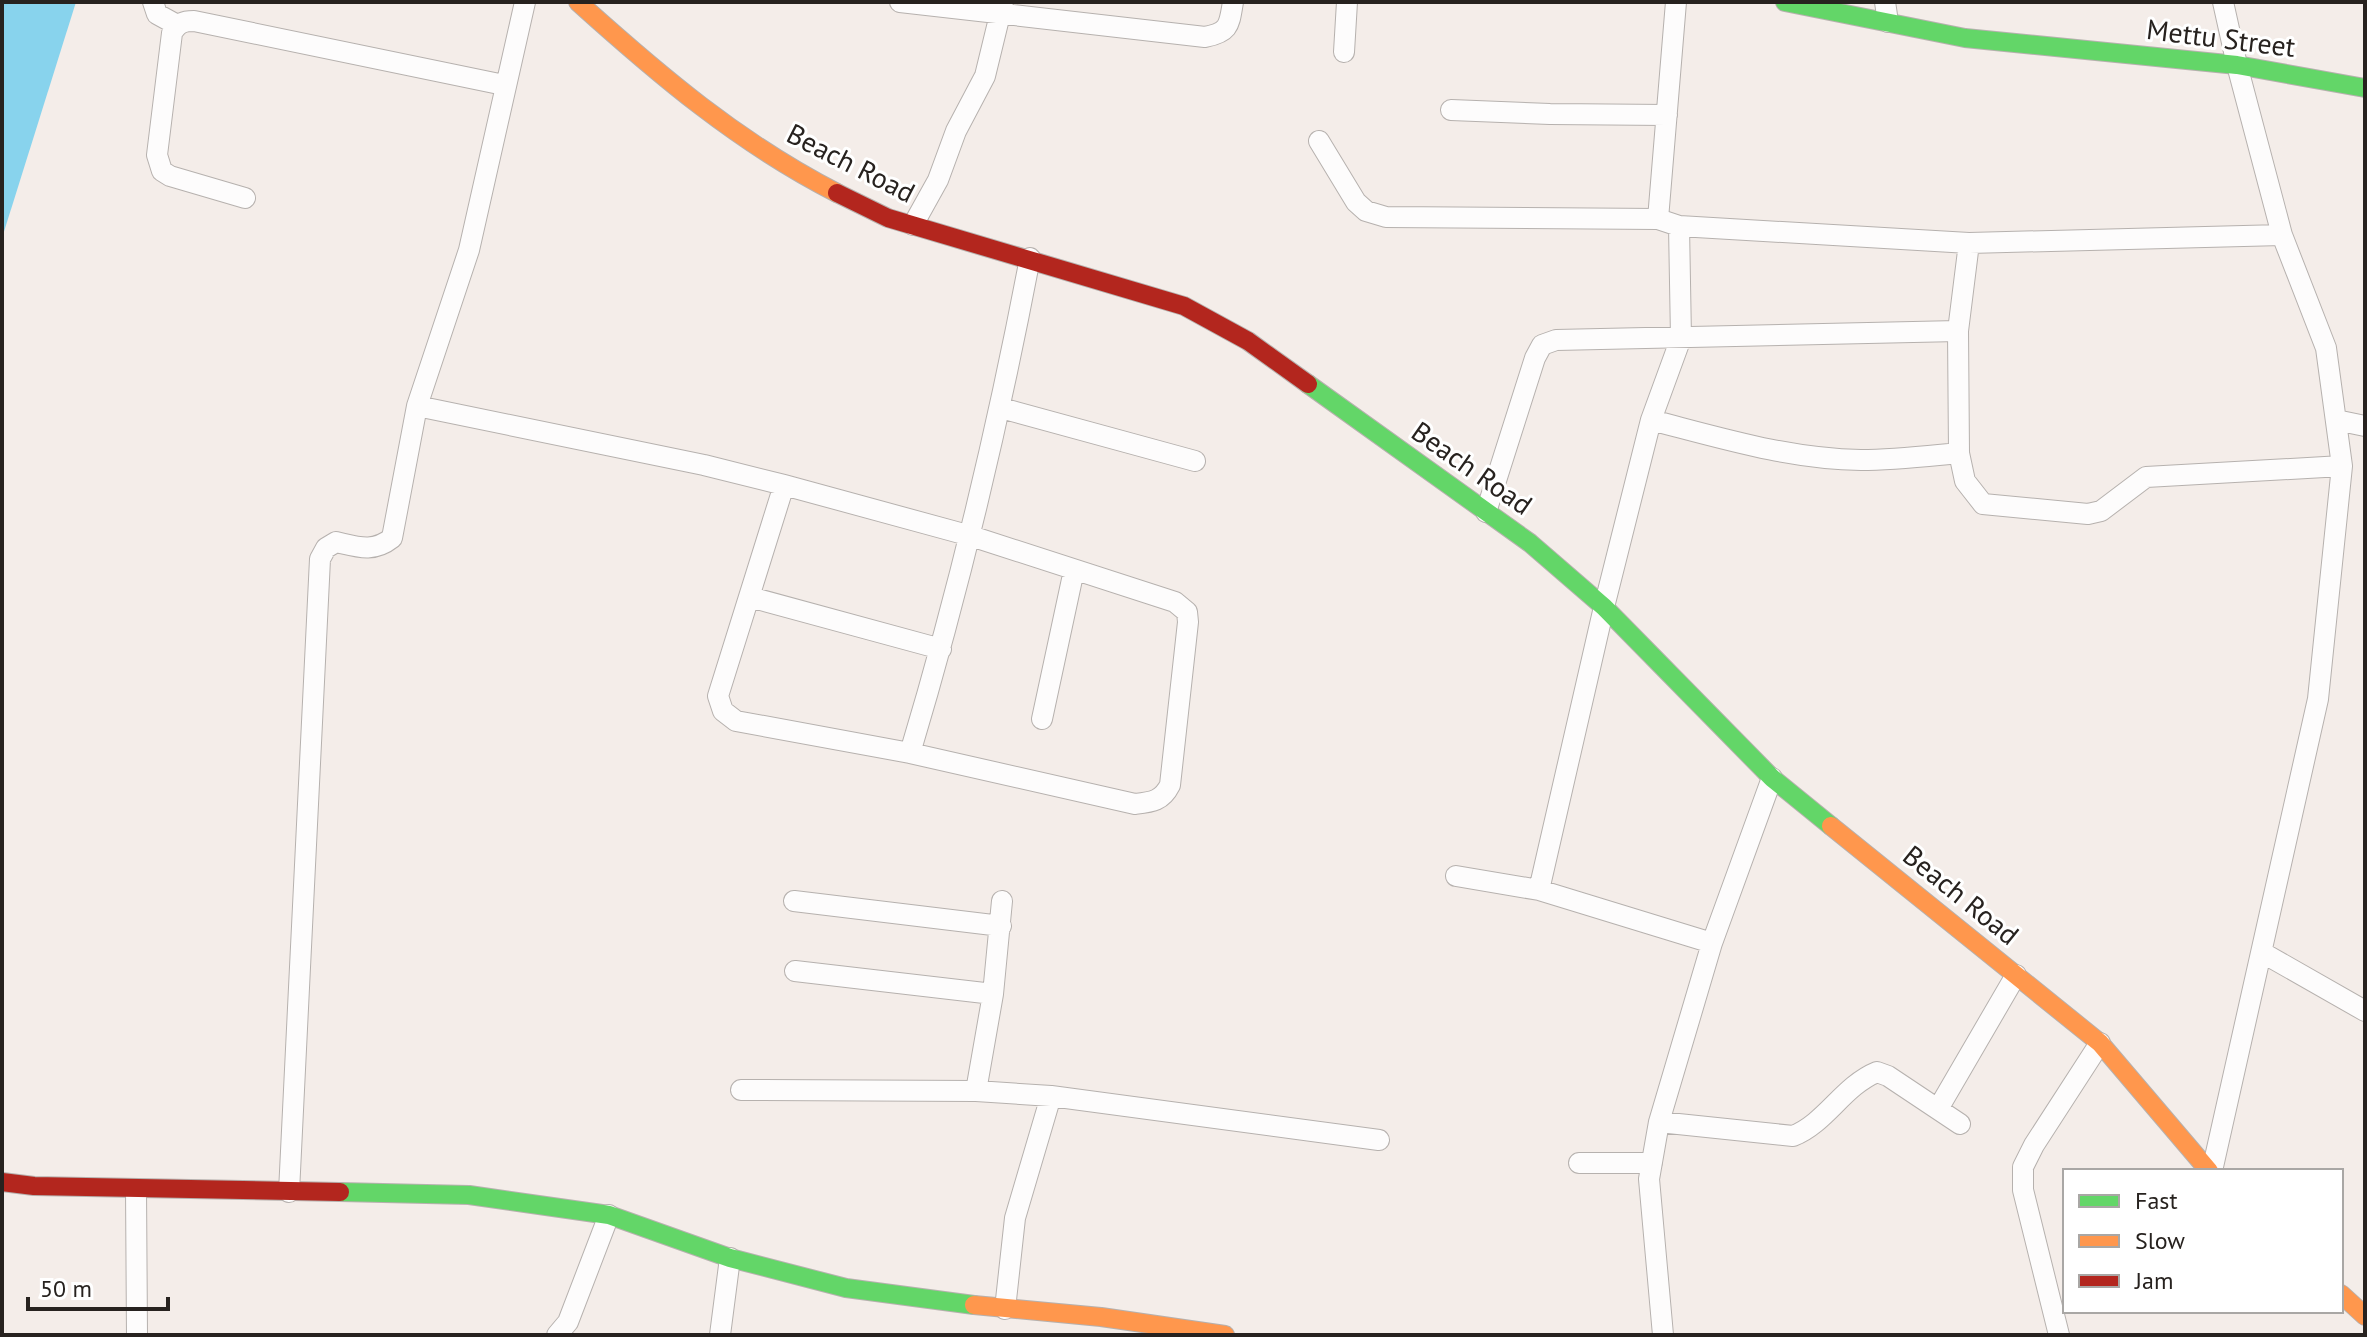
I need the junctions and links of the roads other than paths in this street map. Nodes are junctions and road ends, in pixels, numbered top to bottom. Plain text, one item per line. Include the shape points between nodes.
1 (153, 2) edge
2 (525, 2) edge
3 (578, 2) edge
4 (900, 2) edge
5 (1233, 2) edge
6 (1347, 2) edge
7 (1676, 2) edge
8 (1785, 2) edge
9 (2223, 2) edge
10 (1002, 8) edge
11 (1886, 12) edge
12 (177, 25) junction
13 (1344, 52) dead end
14 (2237, 65) junction
15 (504, 85) junction
16 (2365, 88) edge
17 (1451, 110) dead end
18 (1667, 115) junction
19 (1319, 141) dead end
20 (245, 198) dead end
21 (1658, 219) junction
22 (913, 225) junction
23 (1679, 226) junction
24 (2282, 235) junction
25 (1969, 243) junction
26 (1030, 258) junction
27 (1958, 331) junction
28 (1681, 338) junction
29 (417, 406) junction
30 (1001, 408) junction
31 (1651, 420) junction
32 (2336, 420) junction
33 (2365, 426) edge
34 (1959, 453) junction
35 (1195, 461) dead end
36 (2342, 466) junction
37 (784, 485) junction
38 (1486, 512) junction
39 (971, 536) junction
40 (1074, 570) junction
41 (750, 597) junction
42 (1604, 607) junction
43 (941, 649) junction
44 (1042, 719) dead end
45 (910, 753) junction
46 (1772, 778) junction
47 (1456, 876) dead end
48 (1539, 890) junction
49 (794, 901) dead end
50 (1002, 901) dead end
51 (1001, 926) junction
52 (1712, 943) junction
53 (2263, 953) junction
54 (795, 971) dead end
55 (2016, 975) junction
56 (993, 994) junction
57 (2365, 1011) edge
58 (2100, 1043) junction
59 (741, 1090) dead end
60 (976, 1091) junction
61 (1051, 1096) junction
62 (1938, 1109) junction
63 (1659, 1122) junction
64 (1960, 1124) dead end
65 (1379, 1140) dead end
66 (1579, 1163) dead end
67 (1652, 1163) junction
68 (2209, 1169) edge
69 (2211, 1169) edge
70 (2, 1182) edge
71 (136, 1189) junction
72 (289, 1192) junction
73 (609, 1215) junction
74 (730, 1258) junction
75 (2343, 1296) edge
76 (1005, 1309) junction
77 (2365, 1316) edge
78 (1100, 1326) edge
79 (137, 1335) edge
80 (557, 1335) edge
81 (720, 1335) edge
82 (1225, 1335) edge
83 (1663, 1335) edge
84 (2059, 1335) edge

1 - 12 street via 157,14
2 - 15 street
3 - 22 main road, Beach Road via 748,142 853,201
4 - 10 street
5 - 10 street via 1229,25 1220,34 1205,37
6 - 13 street
7 - 18 street
8 - 11 main road, Mettu Street
9 - 14 street
10 - 22 street via 985,76
11 - 14 main road, Mettu Street via 1965,38
12 - 15 street via 194,21
12 - 20 street via 158,164 170,176
14 - 16 main road, Mettu Street
14 - 24 street
15 - 29 street via 469,250
17 - 18 street
18 - 21 street
19 - 21 street via 1356,202 1386,217
21 - 23 street
22 - 26 main road, Beach Road
23 - 25 street
23 - 28 street
24 - 25 street
24 - 32 street via 2326,348
25 - 27 street
26 - 30 street
26 - 38 main road, Beach Road via 1184,306 1248,341
27 - 28 street
27 - 34 street
28 - 31 street
28 - 38 street via 1556,340 1542,345
29 - 37 street
29 - 72 street via 392,538 366,550 336,542 320,559
30 - 35 street
30 - 39 street
31 - 34 street via 1769,451 1818,457 1863,460
31 - 42 street
32 - 33 street
32 - 36 street
34 - 36 street via 1965,481 1983,504 2088,514 2101,511 2146,477
36 - 53 street via 2318,699
37 - 39 street
37 - 41 street
38 - 42 main road, Beach Road
39 - 40 street
39 - 43 street
40 - 44 street
40 - 45 street via 1175,602 1187,612 1170,785 1164,797 1135,804
41 - 43 street
41 - 45 street via 718,696 723,711 736,721
42 - 46 main road, Beach Road
42 - 48 street
43 - 45 street
46 - 52 street
46 - 55 main road, Beach Road
47 - 48 street
48 - 52 street
49 - 51 street
50 - 51 street
51 - 56 street
52 - 63 street
53 - 57 street
53 - 69 street
54 - 56 street
55 - 58 main road, Beach Road
55 - 62 street
56 - 60 street
58 - 68 main road, Beach Road
58 - 84 street via 2023,1167 2023,1190
59 - 60 street
60 - 61 street
61 - 65 street
61 - 76 street via 1015,1218
62 - 63 street via 1877,1072 1860,1079 1807,1131 1793,1136
62 - 64 street
63 - 67 street
66 - 67 street
67 - 83 street via 1649,1179
70 - 71 main road
71 - 72 main road
71 - 79 street
72 - 73 main road via 469,1195
73 - 74 main road
73 - 80 street via 568,1322
74 - 76 main road via 846,1288
74 - 81 street
75 - 77 main road
76 - 78 main road
78 - 82 main road

